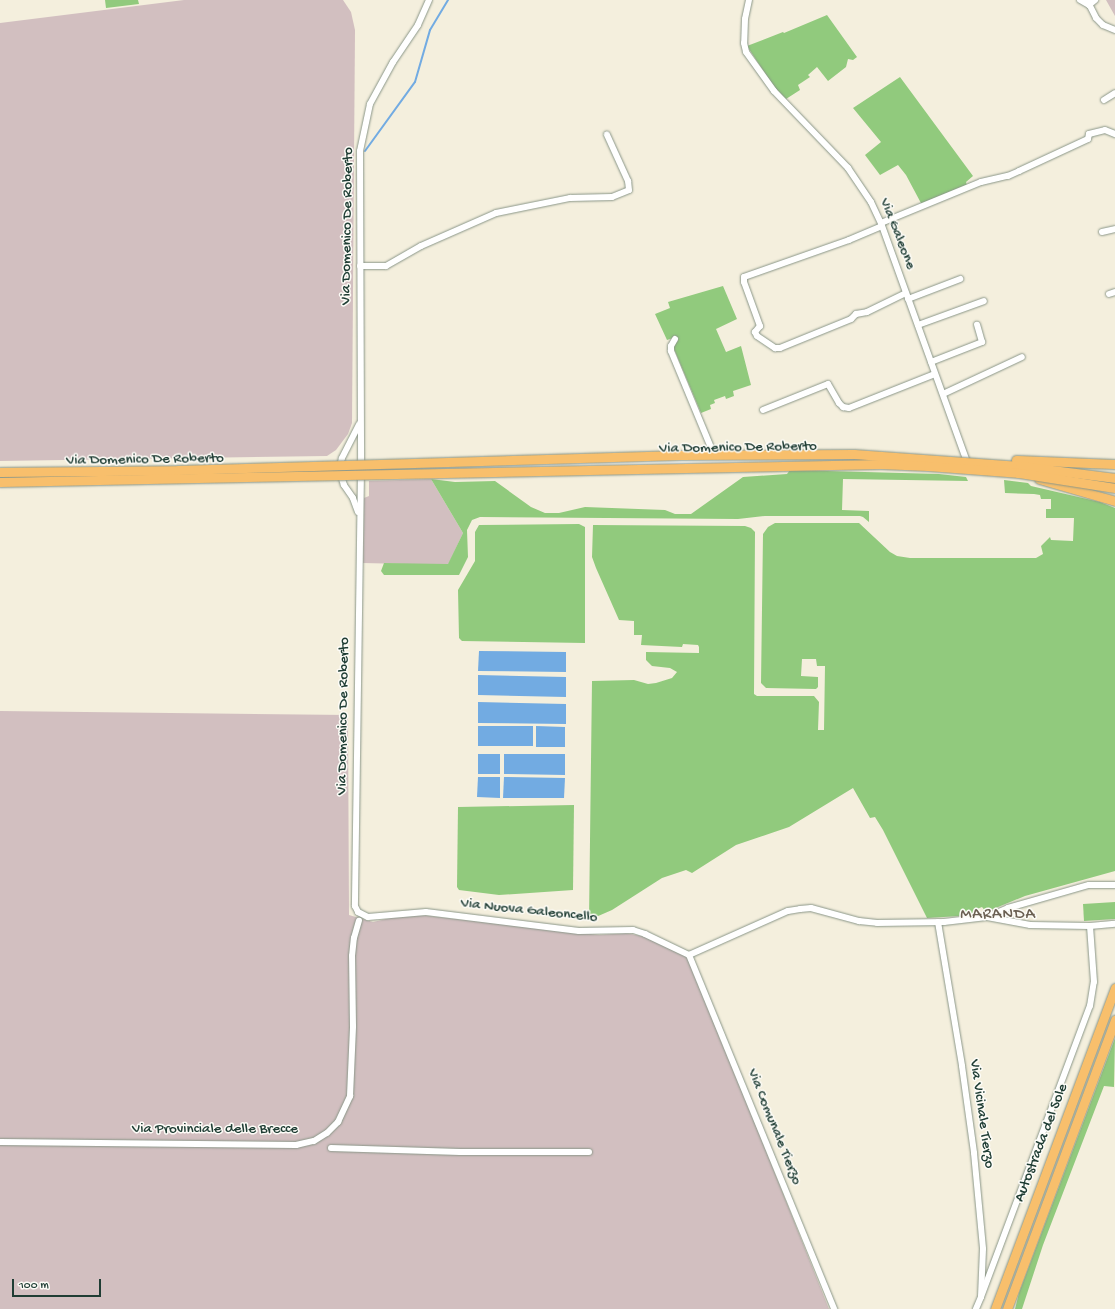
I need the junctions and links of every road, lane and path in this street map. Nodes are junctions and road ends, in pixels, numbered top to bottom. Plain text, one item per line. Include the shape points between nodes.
1 (429, 0) edge
2 (749, 0) edge
3 (1080, 0) edge
4 (1094, 0) edge
5 (1088, 3) edge
6 (1115, 30) edge
7 (1115, 93) edge
8 (1104, 100) dead end
9 (1115, 134) edge
10 (607, 135) dead end
11 (881, 225) junction
12 (1115, 229) edge
13 (1102, 232) dead end
14 (360, 266) junction
15 (960, 279) dead end
16 (907, 296) junction
17 (984, 301) dead end
18 (918, 325) junction
19 (977, 325) dead end
20 (675, 339) dead end
21 (1022, 357) dead end
22 (931, 362) junction
23 (935, 374) junction
24 (943, 394) junction
25 (763, 410) dead end
26 (360, 421) junction
27 (953, 460) junction
28 (717, 462) junction
29 (1115, 464) edge
30 (968, 465) junction
31 (339, 470) junction
32 (361, 470) junction
33 (0, 472) edge
34 (1019, 473) junction
35 (1089, 475) junction
36 (1115, 475) edge
37 (0, 476) edge
38 (1115, 478) edge
39 (0, 482) edge
40 (1115, 484) edge
41 (1115, 488) edge
42 (1115, 502) edge
43 (360, 516) junction
44 (1115, 885) edge
45 (987, 917) junction
46 (361, 918) junction
47 (938, 922) junction
48 (1115, 924) edge
49 (1090, 926) junction
50 (689, 955) junction
51 (1115, 988) edge
52 (1115, 1020) edge
53 (0, 1142) edge
54 (331, 1148) dead end
55 (589, 1152) dead end
56 (981, 1297) junction
57 (834, 1309) edge
58 (976, 1309) edge
59 (994, 1309) edge
60 (1007, 1309) edge

1 - 14 street, Via Domenico De Roberto via 418,25 370,104 360,151
2 - 11 street, Via Galeone via 745,19 746,52 774,91 848,168 871,202
3 - 5 street
4 - 5 street
5 - 6 street via 1096,18
7 - 8 street
9 - 11 street via 1105,130 1089,134 1088,139 1014,173 981,182
10 - 14 street via 628,181 629,190 612,197 570,198 496,213 421,246 386,266
11 - 16 street, Via Galeone
11 - 16 street via 849,240 745,276 744,282 760,326 755,330 755,334 775,348 780,348 851,319 856,314
12 - 13 street
14 - 26 street, Via Domenico De Roberto
15 - 16 street
16 - 18 street, Via Galeone
17 - 18 street
18 - 22 street, Via Galeone
19 - 22 street via 982,342
20 - 28 street via 671,351
21 - 24 street
22 - 23 street, Via Galeone
23 - 24 street, Via Galeone
23 - 25 street via 849,408 839,403 828,384
24 - 30 street, Via Galeone
26 - 31 street, Via Domenico De Roberto
26 - 32 street, Via Domenico De Roberto
27 - 29 highway, bridge
27 - 33 highway, bridge via 854,454 687,455 178,470
27 - 35 highway, bridge
28 - 30 street, Via Domenico De Roberto via 855,459
28 - 32 street, Via Domenico De Roberto
30 - 40 street, Via Domenico De Roberto via 1075,476
31 - 32 street, Via Domenico De Roberto
31 - 37 street, Via Domenico De Roberto
31 - 43 street, Via Domenico De Roberto
32 - 43 street, Via Domenico De Roberto
34 - 39 highway, bridge via 881,464
34 - 41 highway, bridge
34 - 42 highway, bridge
35 - 36 highway, bridge
35 - 38 highway, bridge
43 - 46 street, Via Domenico De Roberto via 355,904
44 - 45 street via 1084,886 1008,908
45 - 47 street
45 - 49 street via 1030,925
46 - 50 street, Via Nuova Galeoncello via 426,912 579,931 633,930
46 - 53 street, Via Provinciale delle Brecce via 354,938 352,956 350,1096 338,1122 327,1133 314,1141 296,1145
47 - 50 street via 877,923 859,921 811,908 800,909 788,911
47 - 56 street, Via Vicinale Tierzo via 974,1153 983,1249
48 - 49 street
49 - 56 street via 1094,982 1090,1006
50 - 57 street, Via Comunale Tierzo
51 - 59 highway, Autostrada del Sole
52 - 60 highway, Autostrada del Sole
54 - 55 street
56 - 58 street, Via Vicinale Tierzo

